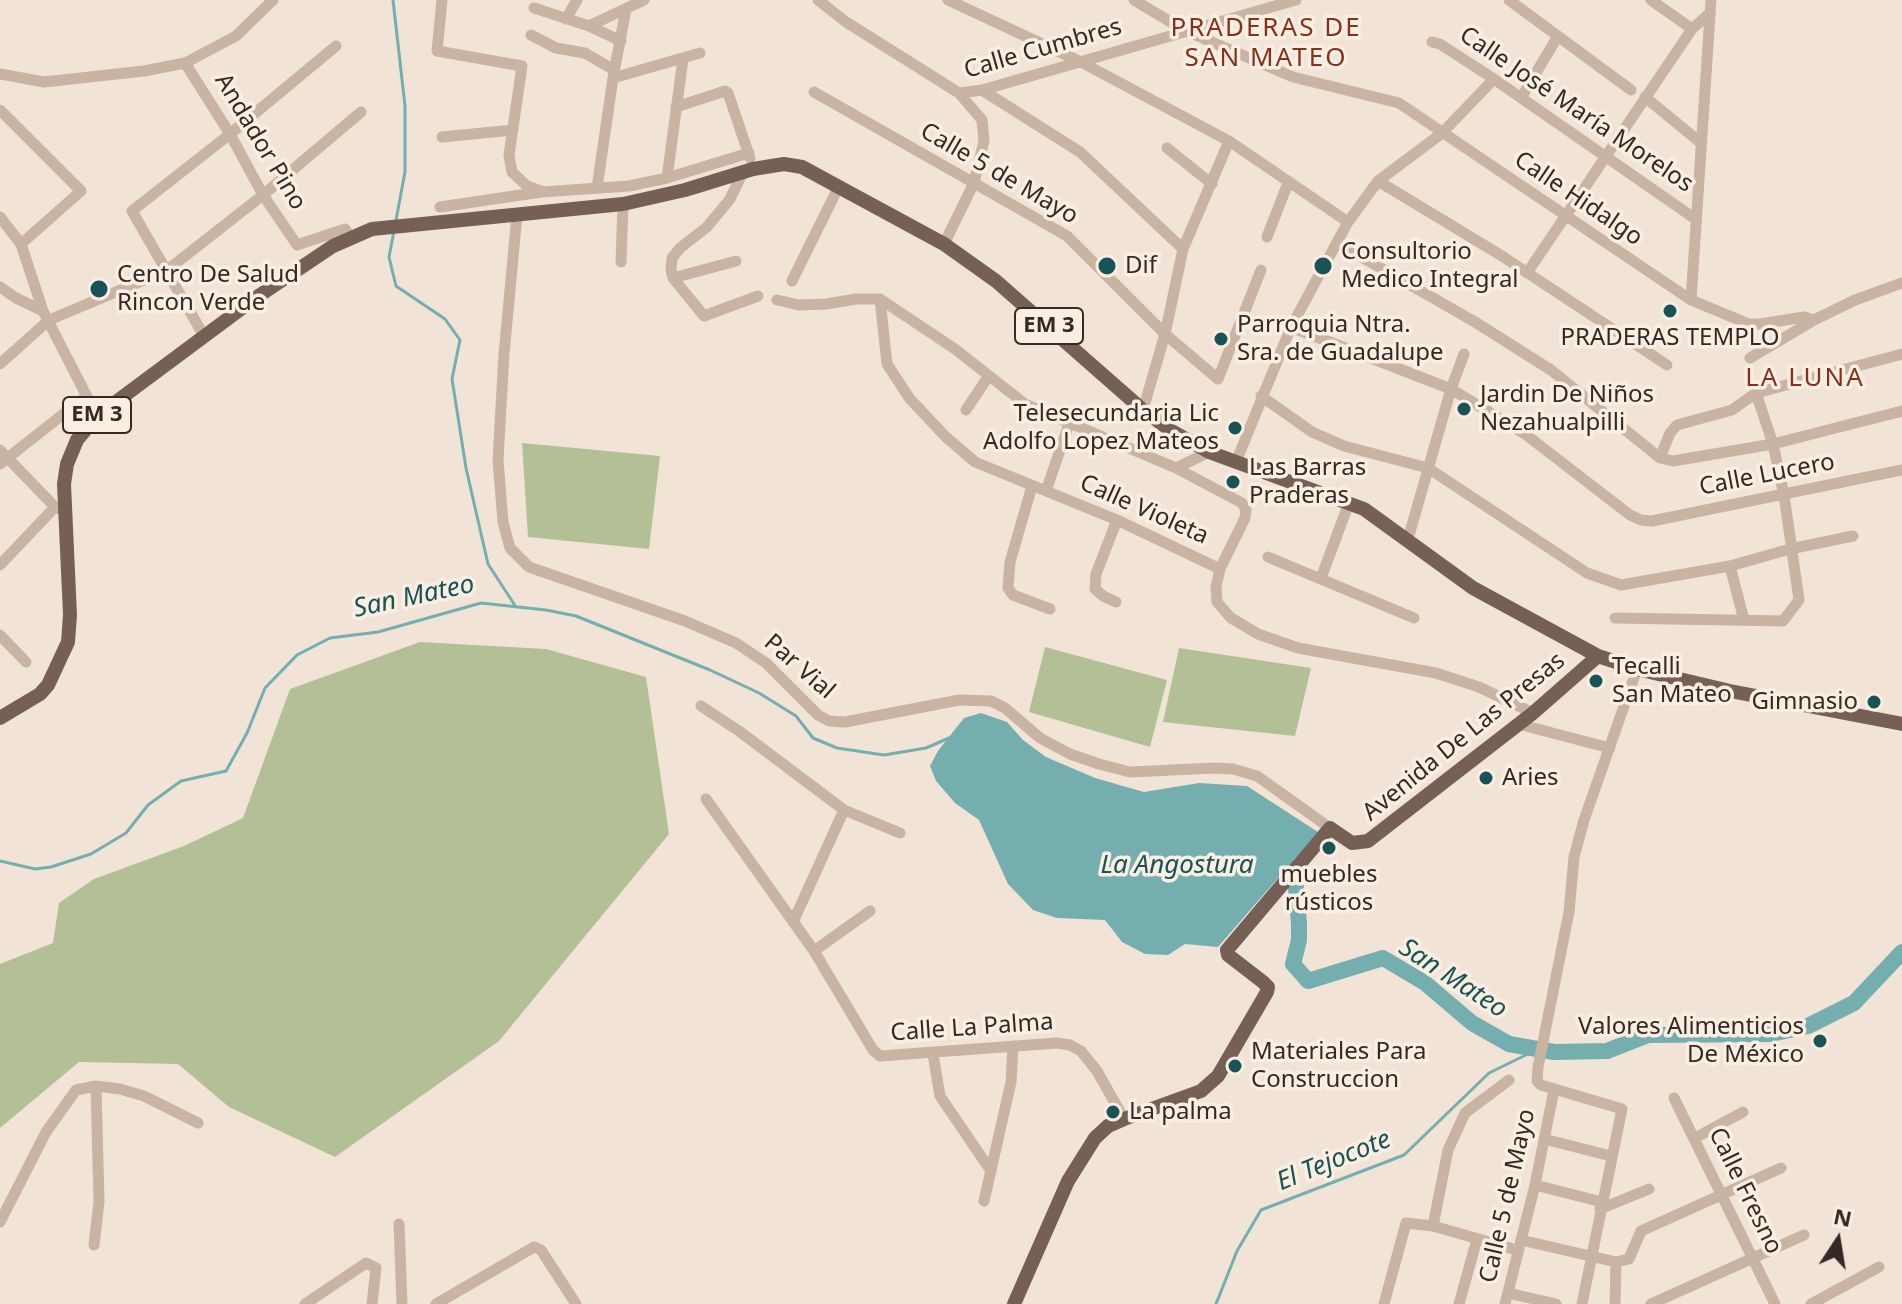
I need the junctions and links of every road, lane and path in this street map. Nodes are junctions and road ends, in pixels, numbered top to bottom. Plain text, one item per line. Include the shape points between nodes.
1 (273, 0) edge
2 (442, 0) edge
3 (577, 0) edge
4 (644, 0) edge
5 (818, 0) edge
6 (948, 0) edge
7 (1134, 0) edge
8 (1296, 0) edge
9 (1509, 0) edge
10 (1651, 0) edge
11 (1711, 6) edge
12 (534, 8) dead end
13 (626, 9) junction
14 (566, 19) junction
15 (589, 26) junction
16 (1692, 29) junction
17 (1184, 30) junction
18 (531, 35) dead end
19 (1558, 36) junction
20 (621, 41) junction
21 (1432, 42) dead end
22 (336, 46) dead end
23 (700, 53) dead end
24 (683, 59) junction
25 (1081, 62) junction
26 (185, 63) junction
27 (0, 74) edge
28 (613, 74) junction
29 (1494, 79) junction
30 (982, 90) junction
31 (1631, 90) dead end
32 (814, 92) dead end
33 (959, 93) junction
34 (1645, 97) junction
35 (1521, 98) junction
36 (676, 107) junction
37 (0, 110) edge
38 (361, 112) dead end
39 (513, 130) junction
40 (230, 134) junction
41 (1441, 134) junction
42 (442, 137) dead end
43 (1229, 141) junction
44 (1701, 143) junction
45 (1167, 148) dead end
46 (749, 153) junction
47 (1606, 157) junction
48 (748, 170) junction
49 (667, 178) junction
50 (1378, 181) junction
51 (974, 183) junction
52 (1288, 183) junction
53 (1212, 184) junction
54 (839, 186) junction
55 (597, 188) junction
56 (541, 192) junction
57 (263, 195) junction
58 (623, 204) junction
59 (440, 207) dead end
60 (517, 215) junction
61 (1565, 216) junction
62 (0, 217) edge
63 (1694, 218) junction
64 (1348, 222) junction
65 (350, 237) junction
66 (1267, 237) dead end
67 (1337, 243) junction
68 (21, 244) junction
69 (944, 244) junction
70 (1183, 249) junction
71 (736, 261) dead end
72 (621, 262) dead end
73 (1261, 270) dead end
74 (166, 271) junction
75 (1527, 273) junction
76 (673, 278) junction
77 (792, 281) dead end
78 (1902, 283) edge
79 (0, 287) edge
80 (758, 296) dead end
81 (880, 299) junction
82 (777, 300) dead end
83 (1691, 300) junction
84 (46, 316) junction
85 (1814, 320) junction
86 (1291, 327) junction
87 (1165, 334) junction
88 (204, 336) junction
89 (1464, 354) dead end
90 (1902, 354) edge
91 (1750, 358) dead end
92 (0, 364) edge
93 (1667, 365) dead end
94 (988, 377) junction
95 (1451, 389) junction
96 (1756, 393) junction
97 (1261, 396) junction
98 (85, 397) junction
99 (966, 410) dead end
100 (1143, 410) junction
101 (1902, 411) edge
102 (97, 416) junction
103 (1069, 424) junction
104 (1773, 444) junction
105 (1209, 452) junction
106 (2, 457) edge
107 (1660, 458) junction
108 (1236, 462) junction
109 (1176, 468) junction
110 (1428, 468) junction
111 (1902, 470) edge
112 (1032, 486) junction
113 (1046, 491) junction
114 (1784, 495) junction
115 (1349, 503) junction
116 (60, 509) junction
117 (1117, 520) junction
118 (1853, 536) dead end
119 (1408, 539) junction
120 (1790, 549) junction
121 (1268, 557) dead end
122 (0, 565) edge
123 (1730, 566) junction
124 (1220, 569) junction
125 (1321, 578) junction
126 (1116, 602) dead end
127 (1050, 609) dead end
128 (1414, 618) dead end
129 (1615, 618) dead end
130 (1744, 620) junction
131 (0, 635) edge
132 (1598, 656) junction
133 (26, 662) dead end
134 (1637, 669) junction
135 (701, 706) dead end
136 (1533, 713) junction
137 (0, 718) edge
138 (1518, 724) junction
139 (1902, 724) edge
140 (1610, 748) junction
141 (706, 799) dead end
142 (844, 810) junction
143 (1330, 828) junction
144 (900, 833) dead end
145 (870, 911) dead end
146 (793, 922) junction
147 (814, 951) junction
148 (1013, 1046) junction
149 (933, 1054) junction
150 (1509, 1080) dead end
151 (96, 1086) junction
152 (1554, 1090) junction
153 (1674, 1098) dead end
154 (1743, 1112) dead end
155 (1124, 1119) junction
156 (198, 1123) dead end
157 (1695, 1138) junction
158 (1544, 1139) junction
159 (1611, 1156) junction
160 (1781, 1168) dead end
161 (991, 1171) junction
162 (1535, 1185) junction
163 (1649, 1189) dead end
164 (1721, 1194) junction
165 (984, 1201) dead end
166 (1601, 1206) junction
167 (0, 1222) edge
168 (399, 1224) dead end
169 (1433, 1226) junction
170 (1804, 1235) dead end
171 (1477, 1239) junction
172 (94, 1245) dead end
173 (1519, 1245) junction
174 (1592, 1256) junction
175 (1753, 1258) junction
176 (1616, 1262) junction
177 (1879, 1267) dead end
178 (1506, 1299) edge
179 (1017, 1301) edge
180 (305, 1304) edge
181 (372, 1304) edge
182 (402, 1304) edge
183 (436, 1304) edge
184 (576, 1304) edge
185 (1384, 1304) edge
186 (1459, 1304) edge
187 (1556, 1304) edge
188 (1582, 1304) edge
189 (1615, 1304) edge
190 (1651, 1304) edge
191 (1775, 1304) edge
192 (1811, 1304) edge

1 - 26 street via 236,36
2 - 39 street via 437,51 522,66
3 - 14 street
4 - 13 street
5 - 33 street
6 - 25 street
7 - 17 street, Calle Hidalgo
8 - 17 street, Calle Cumbres
9 - 19 street
10 - 16 street
11 - 16 street
11 - 44 street
12 - 14 street
13 - 15 street
13 - 20 street
14 - 15 street
15 - 20 street
16 - 34 street
17 - 25 street, Calle Cumbres
17 - 41 street, Calle Hidalgo via 1293,77 1399,103
18 - 28 street via 556,48 585,53
19 - 31 street
19 - 35 street
20 - 28 street
21 - 29 street, Calle José María Morelos
22 - 40 street
23 - 24 street
24 - 28 street
24 - 36 street
25 - 30 street, Calle Cumbres
25 - 43 street
26 - 27 street via 44,82
26 - 40 street, Andador Pino
28 - 55 street
29 - 35 street, Calle José María Morelos
29 - 41 street
30 - 33 street, Calle Cumbres
30 - 70 street via 1080,152
32 - 51 street, Calle 5 de Mayo
33 - 51 street, Calle Cumbres via 985,131
34 - 44 street
34 - 47 street
35 - 47 street, Calle José María Morelos
36 - 46 street via 725,91
36 - 49 street
37 - 68 street via 81,191
38 - 57 street
39 - 42 street
39 - 56 street via 512,172
40 - 57 street, Andador Pino
40 - 74 street via 132,211
41 - 50 street
41 - 61 street, Calle Hidalgo
43 - 52 street
43 - 53 street
44 - 63 street
45 - 53 street
46 - 48 street
46 - 49 street
47 - 61 street
47 - 63 street, Calle José María Morelos
48 - 54 main road, EM 3 via 802,167
48 - 58 main road, EM 3
48 - 76 street via 715,218 672,258
49 - 55 street
50 - 64 street
50 - 75 street
51 - 69 street, Calle Cumbres
51 - 87 street, Calle 5 de Mayo via 1067,236
52 - 64 street
52 - 66 street
53 - 70 street
54 - 69 main road, EM 3
54 - 77 street
55 - 56 street
56 - 59 street
57 - 65 street, Andador Pino via 297,245 345,229
57 - 74 street
58 - 60 main road, EM 3
58 - 72 street
60 - 65 main road, EM 3 via 382,228
60 - 143 street, Par Vial via 498,460 510,548 529,567 736,643 829,721 959,700 991,701 1040,738 1099,764 1130,772 1215,768 1257,776
61 - 75 street
61 - 83 street, Calle Hidalgo
62 - 68 street
63 - 83 street
64 - 67 street
65 - 88 main road, EM 3
67 - 86 street
67 - 107 street via 1551,370
68 - 84 street
69 - 100 main road, EM 3 via 1006,289
70 - 87 street
71 - 76 street
73 - 87 street, Calle 5 de Mayo via 1218,379
74 - 84 street
74 - 88 street
75 - 93 street
76 - 80 street via 704,316
78 - 85 street
79 - 84 street
81 - 82 street via 799,305
81 - 94 street
81 - 112 street, Calle Violeta via 887,364 910,399 975,462
83 - 85 street, Calle Hidalgo via 1749,324
84 - 92 street
84 - 98 street
85 - 91 street
86 - 95 street
86 - 97 street
87 - 100 street
88 - 102 main road, EM 3
89 - 95 street
90 - 96 street
94 - 99 street
94 - 103 street via 1025,404
95 - 110 street
95 - 114 street, Calle Lucero via 1525,434 1641,520
96 - 104 street
96 - 107 street via 1732,410 1677,425
97 - 108 street
97 - 110 street via 1312,432 1344,446
98 - 102 street
98 - 106 street
100 - 105 main road, EM 3
101 - 104 street
102 - 116 main road, EM 3 via 77,440 67,464
103 - 109 street
103 - 113 street
104 - 107 street via 1673,461
104 - 114 street
105 - 108 main road, EM 3
105 - 109 street
106 - 116 street
108 - 115 main road, EM 3
109 - 124 street via 1246,510
110 - 119 street
110 - 123 street via 1587,573 1621,585
111 - 114 street, Calle Lucero
112 - 113 street, Calle Violeta
112 - 127 street via 1010,562 1008,588 1013,595
113 - 117 street, Calle Violeta
114 - 120 street
115 - 119 main road, EM 3
115 - 125 street
116 - 122 street
116 - 137 main road, EM 3 via 68,642 40,694
117 - 124 street, Calle Violeta
117 - 126 street via 1095,589
118 - 120 street
119 - 132 main road, EM 3 via 1473,588
120 - 123 street
120 - 130 street via 1799,600 1783,621
121 - 125 street
123 - 130 street
124 - 136 street, Calle Violeta via 1217,602 1258,634 1298,648 1436,673
125 - 128 street
129 - 130 street
131 - 133 street
132 - 134 main road, EM 3
132 - 136 main road, Avenida De Las Presas
134 - 139 main road, EM 3
134 - 140 street
135 - 142 street
136 - 138 main road, Avenida De Las Presas
138 - 140 street
138 - 143 main road, Avenida De Las Presas via 1368,841 1352,843
140 - 152 street, Calle 5 de Mayo via 1574,857 1569,912 1539,1061 1537,1081
141 - 146 street
142 - 144 street
142 - 146 street
143 - 155 main road via 1229,945 1228,955 1268,987 1218,1076 1201,1091
145 - 147 street
146 - 147 street
147 - 149 street, Calle La Palma via 873,1050 880,1056
148 - 149 street, Calle La Palma
148 - 155 street, Calle La Palma via 1057,1043 1081,1051
148 - 161 street via 1011,1082
149 - 161 street via 940,1096
150 - 169 street via 1465,1113 1448,1150
151 - 156 street via 144,1096
151 - 167 street via 76,1090 60,1110
151 - 172 street via 99,1202
152 - 158 street, Calle 5 de Mayo
152 - 159 street via 1622,1109
153 - 157 street, Calle Fresno
154 - 157 street
155 - 179 main road via 1101,1131 1068,1181
157 - 164 street, Calle Fresno
158 - 159 street
158 - 162 street, Calle 5 de Mayo
159 - 166 street
160 - 164 street
161 - 165 street
162 - 166 street
162 - 173 street, Calle 5 de Mayo
163 - 166 street
164 - 175 street, Calle Fresno
164 - 176 street via 1641,1231 1631,1257
166 - 174 street
168 - 182 street
169 - 171 street
169 - 185 street via 1406,1223
170 - 175 street
171 - 173 street
171 - 186 street
173 - 174 street
173 - 178 street, Calle 5 de Mayo
174 - 176 street
174 - 188 street
175 - 190 street
175 - 191 street, Calle Fresno
176 - 189 street
177 - 192 street
178 - 187 street
180 - 181 street via 366,1263 376,1268
183 - 184 street via 531,1247 541,1250

